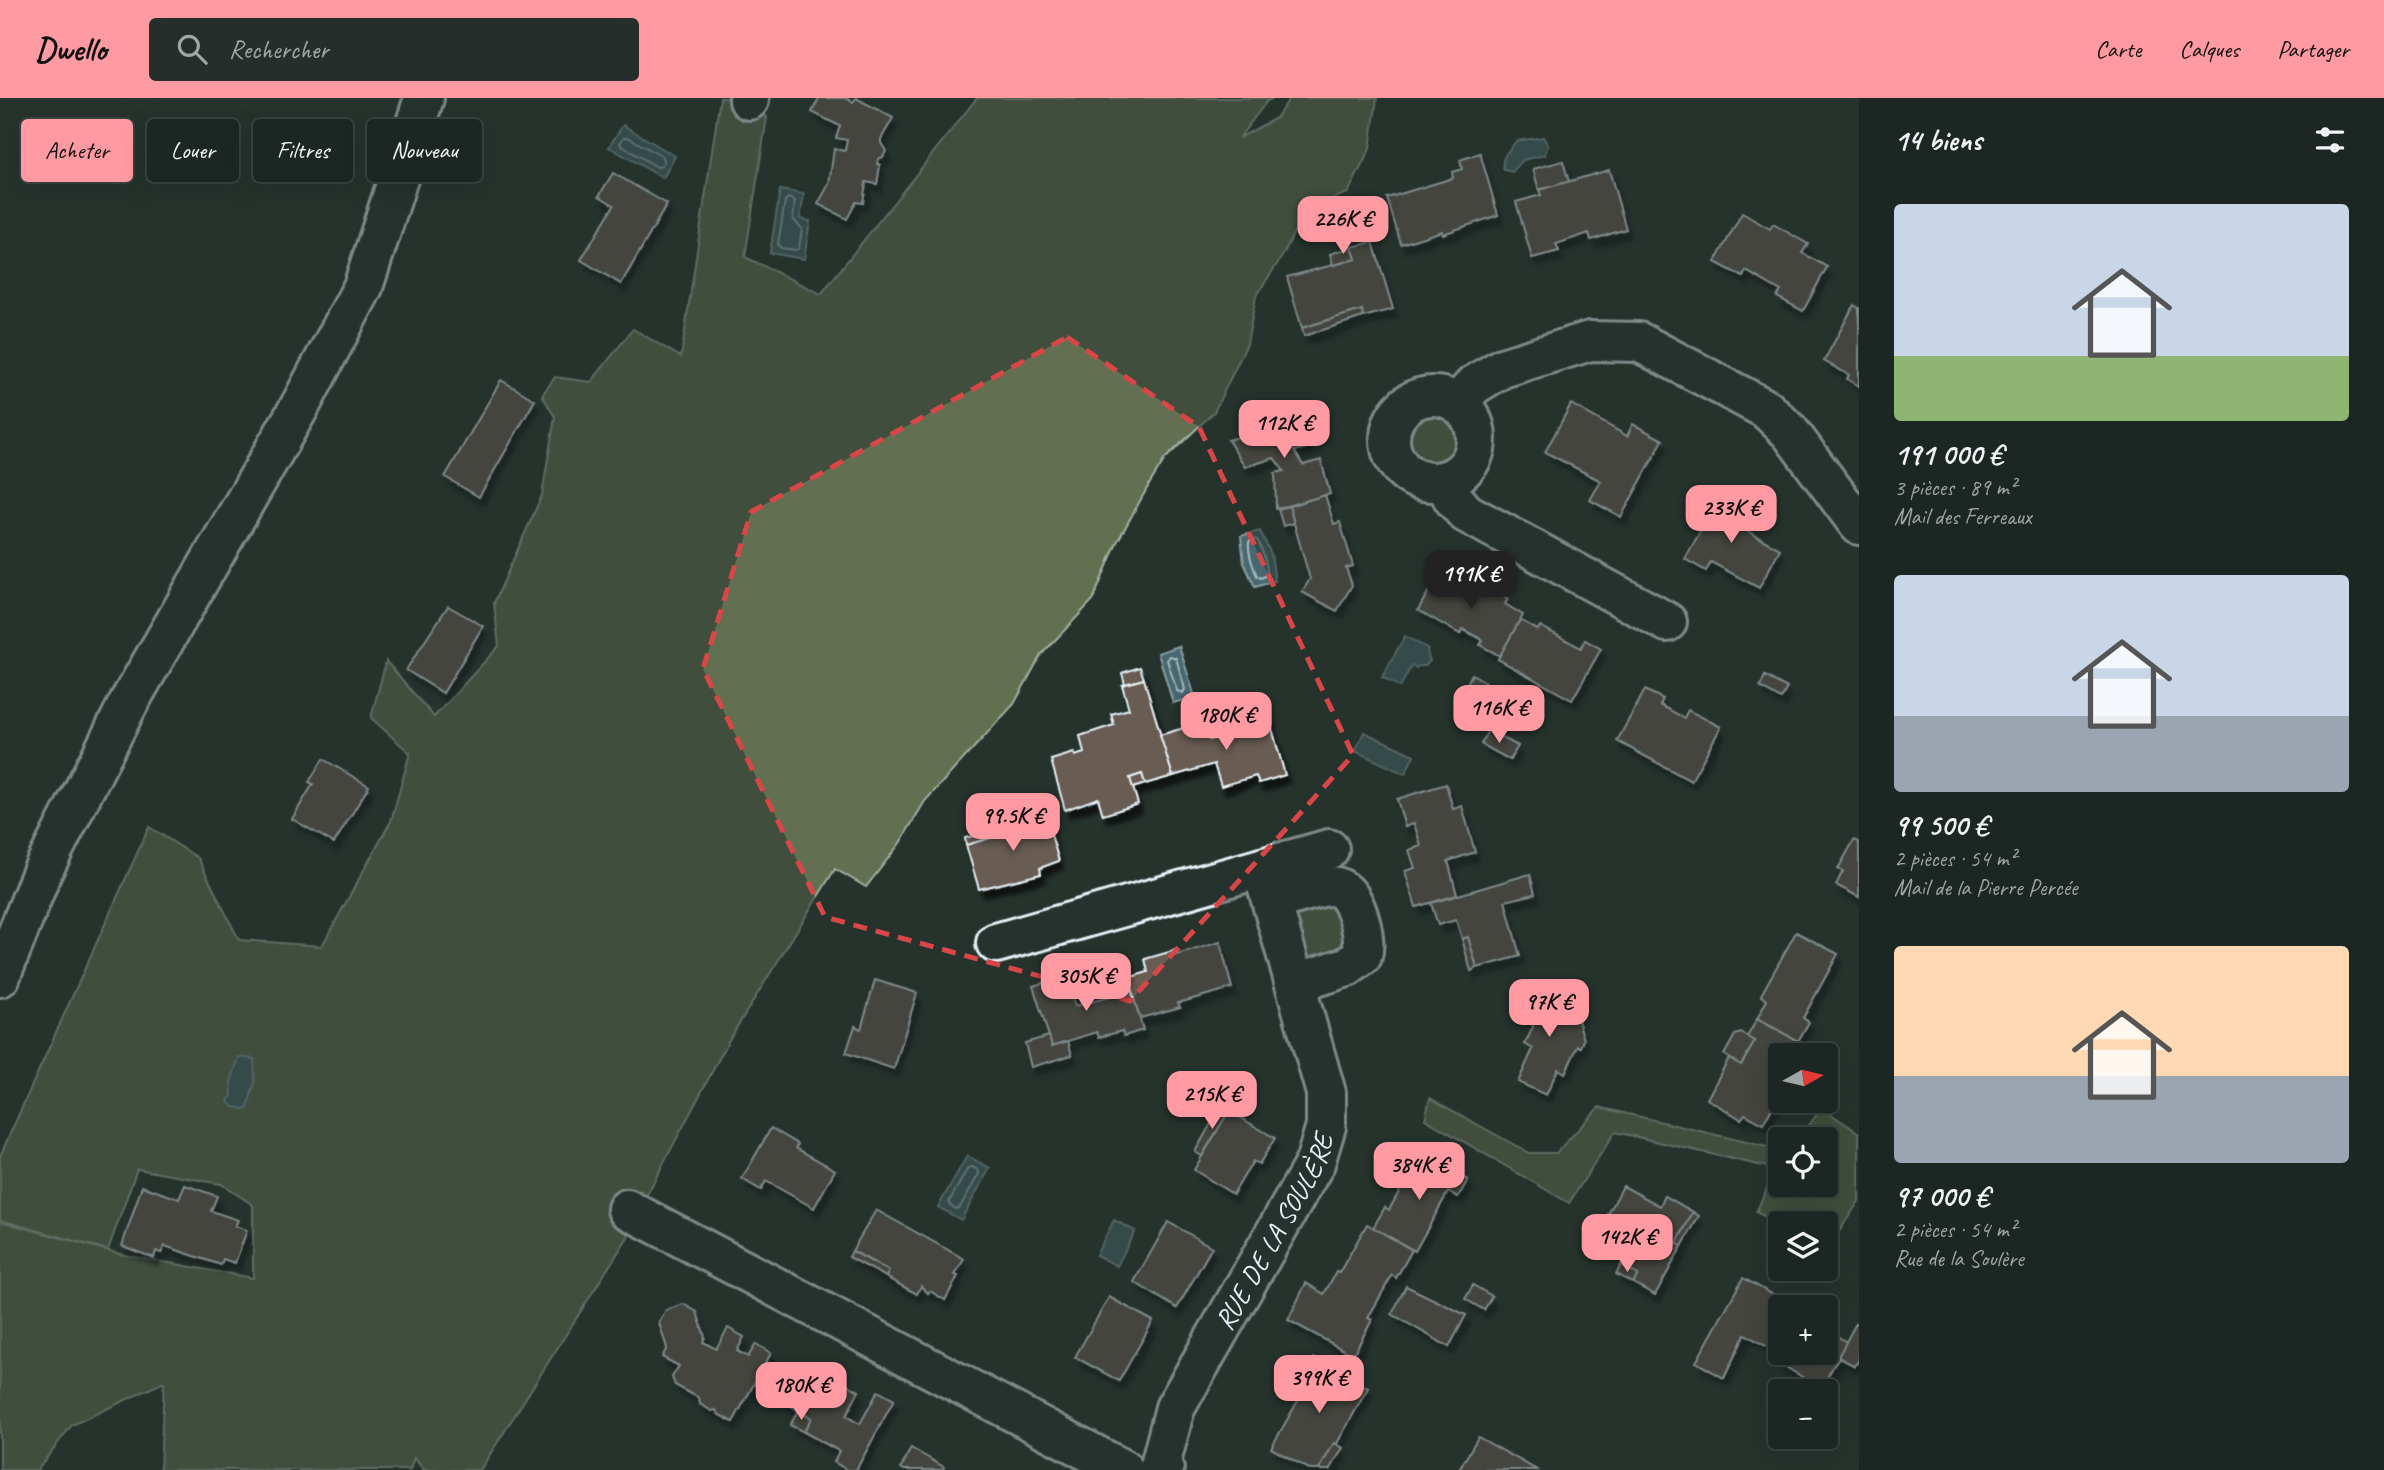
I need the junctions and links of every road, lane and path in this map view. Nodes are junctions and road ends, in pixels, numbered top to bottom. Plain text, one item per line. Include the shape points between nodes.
1 (424, 98) edge
2 (1458, 403) junction
3 (1444, 481) junction
4 (1859, 525) edge
5 (1667, 622) dead end
6 (1329, 849) dead end
7 (1267, 885) junction
8 (996, 943) dead end
9 (0, 976) edge
10 (1296, 983) junction
11 (627, 1209) dead end
12 (1149, 1469) edge

1 - 9 street via 363,287 300,406 128,702 42,872
2 - 3 street via 1471,416 1477,442 1472,460
2 - 3 street via 1432,395 1414,400 1400,411 1391,427 1390,445 1402,469 1417,479
2 - 4 street via 1474,385 1502,368 1590,341 1639,342 1766,409 1790,432
3 - 5 street via 1466,513
6 - 7 street
7 - 8 street
7 - 10 street, RUE DE LA SOULÈRE
7 - 10 street via 1334,886 1353,902 1364,940 1362,956 1347,967
10 - 12 street, RUE DE LA SOULÈRE via 1326,1093 1326,1126 1315,1164 1175,1408
11 - 12 street

